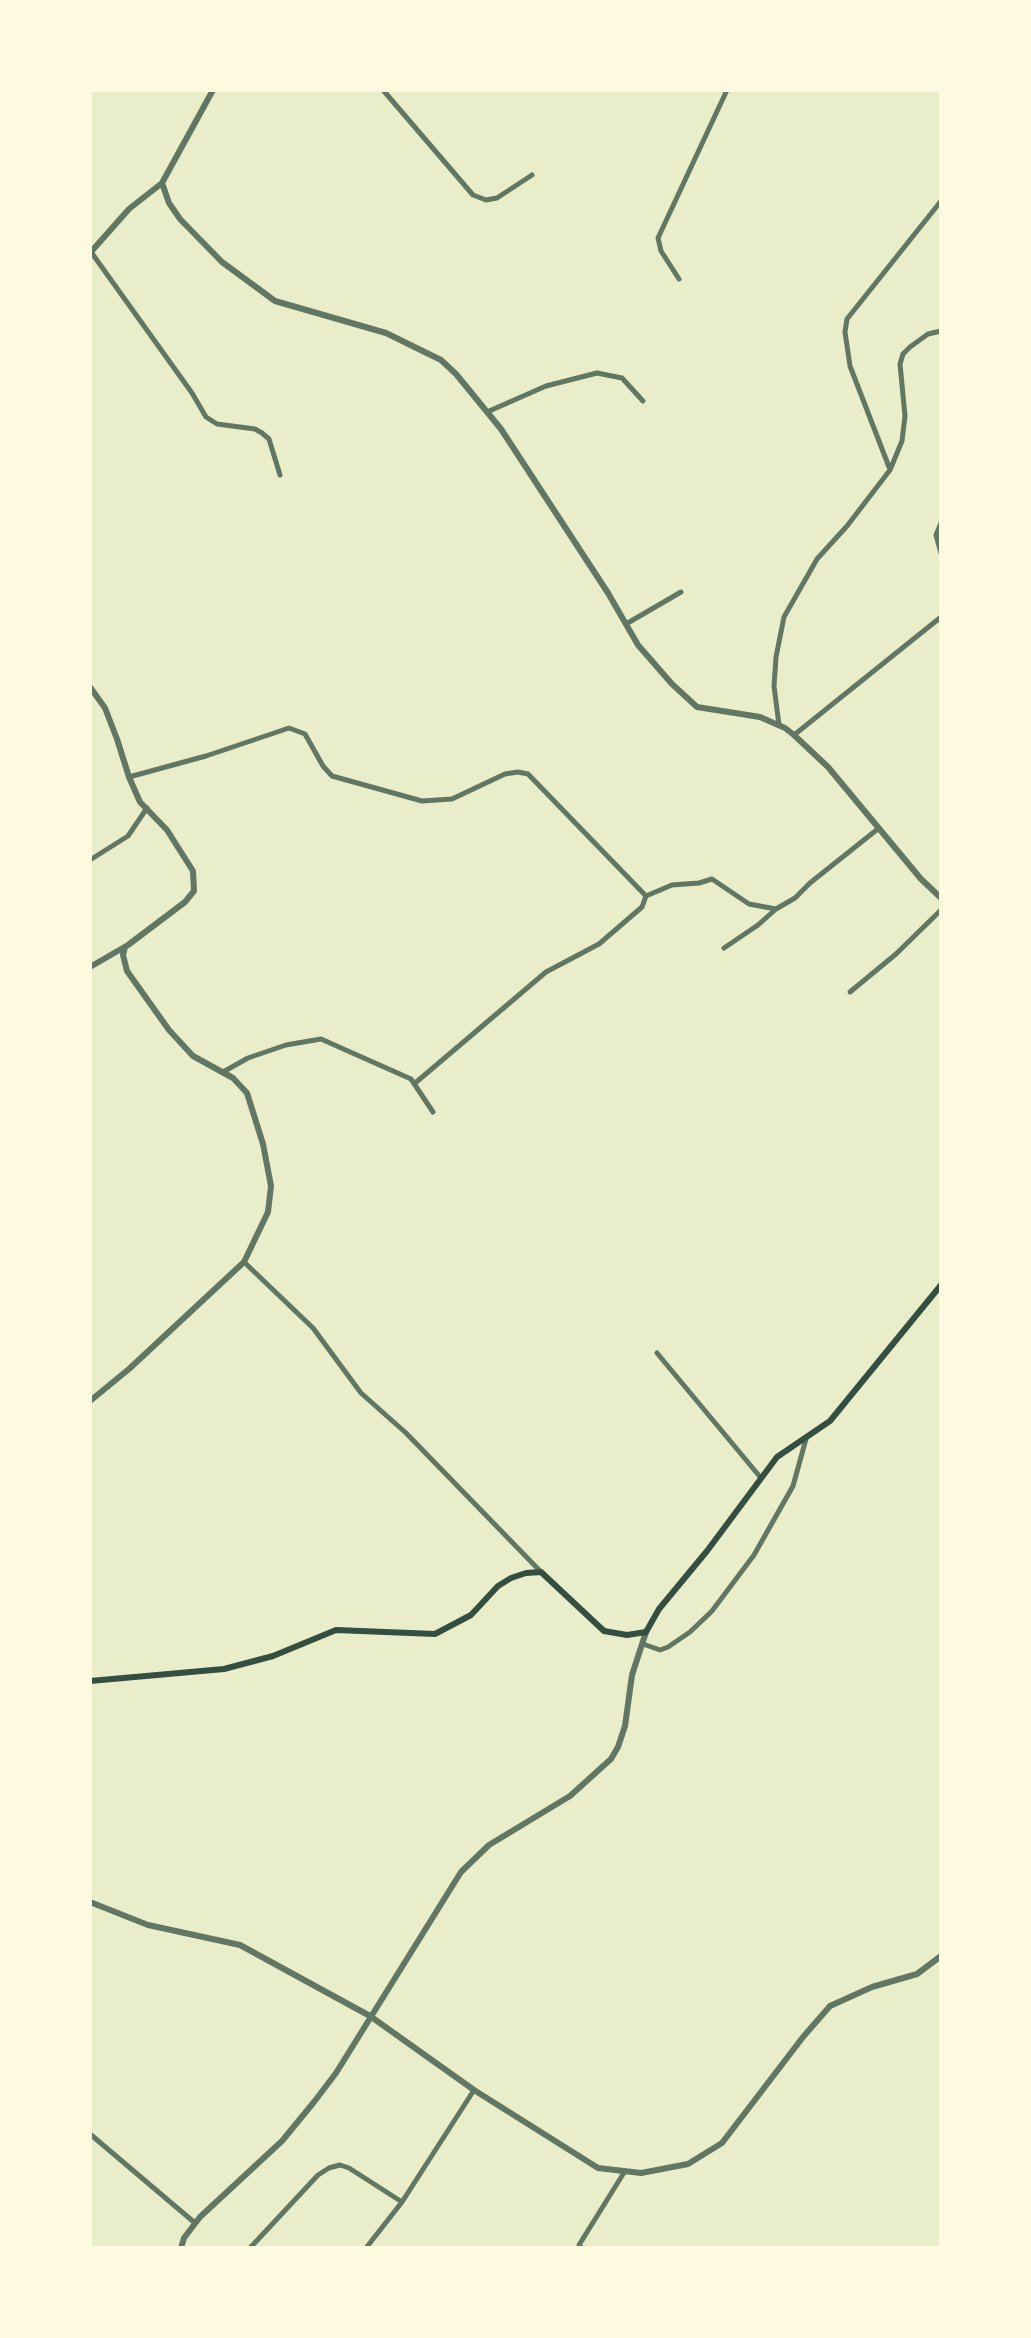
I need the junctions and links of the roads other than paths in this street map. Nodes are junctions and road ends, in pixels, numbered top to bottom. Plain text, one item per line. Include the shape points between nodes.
1 (214, 90) edge
2 (383, 90) edge
3 (727, 90) edge
4 (532, 175) dead end
5 (162, 183) junction
6 (941, 201) edge
7 (90, 253) edge
8 (679, 279) dead end
9 (941, 331) edge
10 (643, 400) dead end
11 (487, 412) junction
12 (890, 470) junction
13 (280, 475) dead end
14 (941, 524) edge
15 (941, 553) edge
16 (681, 592) dead end
17 (941, 617) edge
18 (626, 624) junction
19 (90, 687) edge
20 (779, 726) junction
21 (794, 735) junction
22 (129, 778) junction
23 (146, 808) junction
24 (880, 828) junction
25 (90, 860) edge
26 (646, 896) junction
27 (941, 898) edge
28 (776, 909) junction
29 (941, 910) edge
30 (124, 947) junction
31 (724, 948) dead end
32 (90, 967) edge
33 (850, 992) dead end
34 (223, 1072) junction
35 (414, 1084) junction
36 (433, 1112) dead end
37 (244, 1262) junction
38 (941, 1284) edge
39 (658, 1354) dead end
40 (90, 1402) edge
41 (806, 1439) junction
42 (762, 1478) junction
43 (541, 1572) junction
44 (646, 1632) junction
45 (642, 1644) junction
46 (90, 1681) edge
47 (90, 1902) edge
48 (941, 1956) edge
49 (370, 2016) junction
50 (474, 2090) junction
51 (90, 2134) edge
52 (625, 2171) junction
53 (402, 2202) junction
54 (196, 2223) junction
55 (181, 2248) edge
56 (250, 2248) edge
57 (366, 2248) edge
58 (582, 2248) edge

1 - 5 street
2 - 4 street via 472,195 497,198
3 - 8 street via 658,238
5 - 7 street
5 - 11 street via 180,220 274,300 419,348 456,374
6 - 12 street via 847,319 850,366
7 - 13 street via 206,417 262,433
9 - 12 street via 910,347 900,364 905,416
10 - 11 street via 622,378 596,372
11 - 18 street
12 - 20 street via 817,559 784,617 774,686
14 - 15 street
16 - 18 street
17 - 21 street
18 - 20 street via 697,707
19 - 22 street
20 - 21 street
21 - 24 street
22 - 23 street
22 - 26 street via 288,728 305,734 332,776 422,800 452,799 505,774 528,774
23 - 25 street via 128,836
23 - 30 street via 193,871 194,891
24 - 27 street
24 - 28 street
26 - 28 street via 712,879 748,904
26 - 35 street via 599,944 546,972
28 - 31 street
29 - 33 street
30 - 32 street
30 - 34 street via 127,970 170,1030 194,1056
34 - 35 street via 286,1045 321,1039
34 - 37 street via 246,1092 271,1186 268,1212
35 - 36 street
37 - 40 street
37 - 43 street via 313,1328 361,1394
38 - 41 main road via 830,1421
39 - 42 street
41 - 42 main road via 777,1457
41 - 45 street via 793,1486 712,1611 668,1647
42 - 44 main road
43 - 44 main road via 604,1631
43 - 46 main road via 511,1578 471,1616 435,1634 336,1630 224,1669
44 - 45 street
45 - 49 street via 625,1726 610,1759 570,1796 489,1845 461,1872
47 - 49 street via 148,1924 240,1945
48 - 52 street via 916,1974 830,2006 722,2143 688,2164
49 - 50 street
49 - 54 street via 292,2128
50 - 52 street via 598,2168
50 - 53 street
51 - 54 street
52 - 58 street
53 - 56 street via 349,2168 329,2168
53 - 57 street
54 - 55 street

